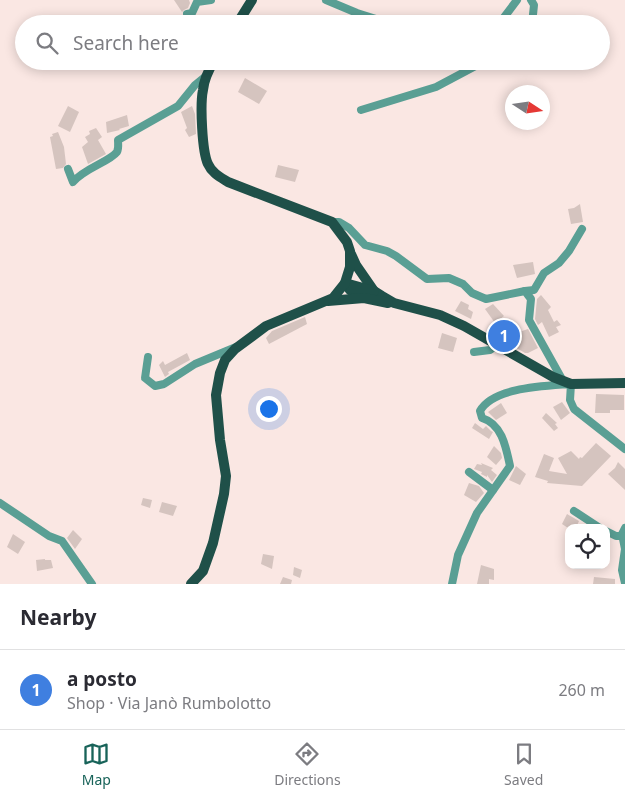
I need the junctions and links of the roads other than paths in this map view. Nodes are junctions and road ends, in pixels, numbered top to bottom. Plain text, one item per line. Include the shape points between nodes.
1 (211, 0) edge
2 (246, 0) edge
3 (252, 0) edge
4 (326, 0) edge
5 (517, 0) edge
6 (531, 0) edge
7 (245, 11) junction
8 (187, 14) dead end
9 (243, 15) edge
10 (360, 15) edge
11 (506, 15) edge
12 (533, 15) edge
13 (209, 70) edge
14 (468, 70) edge
15 (206, 76) junction
16 (360, 110) dead end
17 (68, 169) dead end
18 (332, 222) junction
19 (582, 229) dead end
20 (350, 251) junction
21 (345, 283) junction
22 (374, 290) junction
23 (525, 291) junction
24 (364, 298) junction
25 (327, 301) junction
26 (394, 303) junction
27 (240, 345) junction
28 (497, 345) junction
29 (474, 352) dead end
30 (148, 357) dead end
31 (567, 382) junction
32 (625, 383) edge
33 (624, 447) edge
34 (469, 472) dead end
35 (494, 490) junction
36 (0, 503) edge
37 (574, 511) dead end
38 (594, 524) edge
39 (624, 532) edge
40 (610, 533) edge
41 (625, 583) edge
42 (92, 584) edge
43 (191, 584) edge
44 (452, 584) edge

1 - 8 street via 197,2 192,13
2 - 7 main road
3 - 7 main road
4 - 10 street
5 - 11 street
6 - 12 street
7 - 9 main road
13 - 15 main road
14 - 16 street via 436,87
15 - 17 street via 178,106 118,140 116,153 82,173 74,182
15 - 18 main road via 202,92 204,154 212,171 228,182
18 - 20 main road
18 - 23 street via 349,228 365,245 396,256 427,279 449,278 486,299
19 - 23 street via 559,263 544,273 534,290
20 - 21 main road
20 - 22 main road
21 - 22 main road
21 - 24 main road
21 - 25 main road
22 - 26 main road
23 - 31 street via 531,299 529,320
24 - 25 main road
24 - 26 main road
25 - 27 main road via 266,326
26 - 28 main road via 440,315
27 - 30 street via 155,386 145,378
27 - 43 main road via 225,360 220,373 216,395 226,476 204,571
28 - 29 street via 490,350
28 - 31 main road
31 - 32 main road
31 - 33 street via 574,409
31 - 35 street via 503,394 483,405 480,411 482,418 491,421 505,441 510,466
34 - 35 street
35 - 44 street via 477,513 458,555
36 - 42 street via 49,536 62,541
37 - 38 street
39 - 40 street via 616,536
39 - 41 street via 622,570

